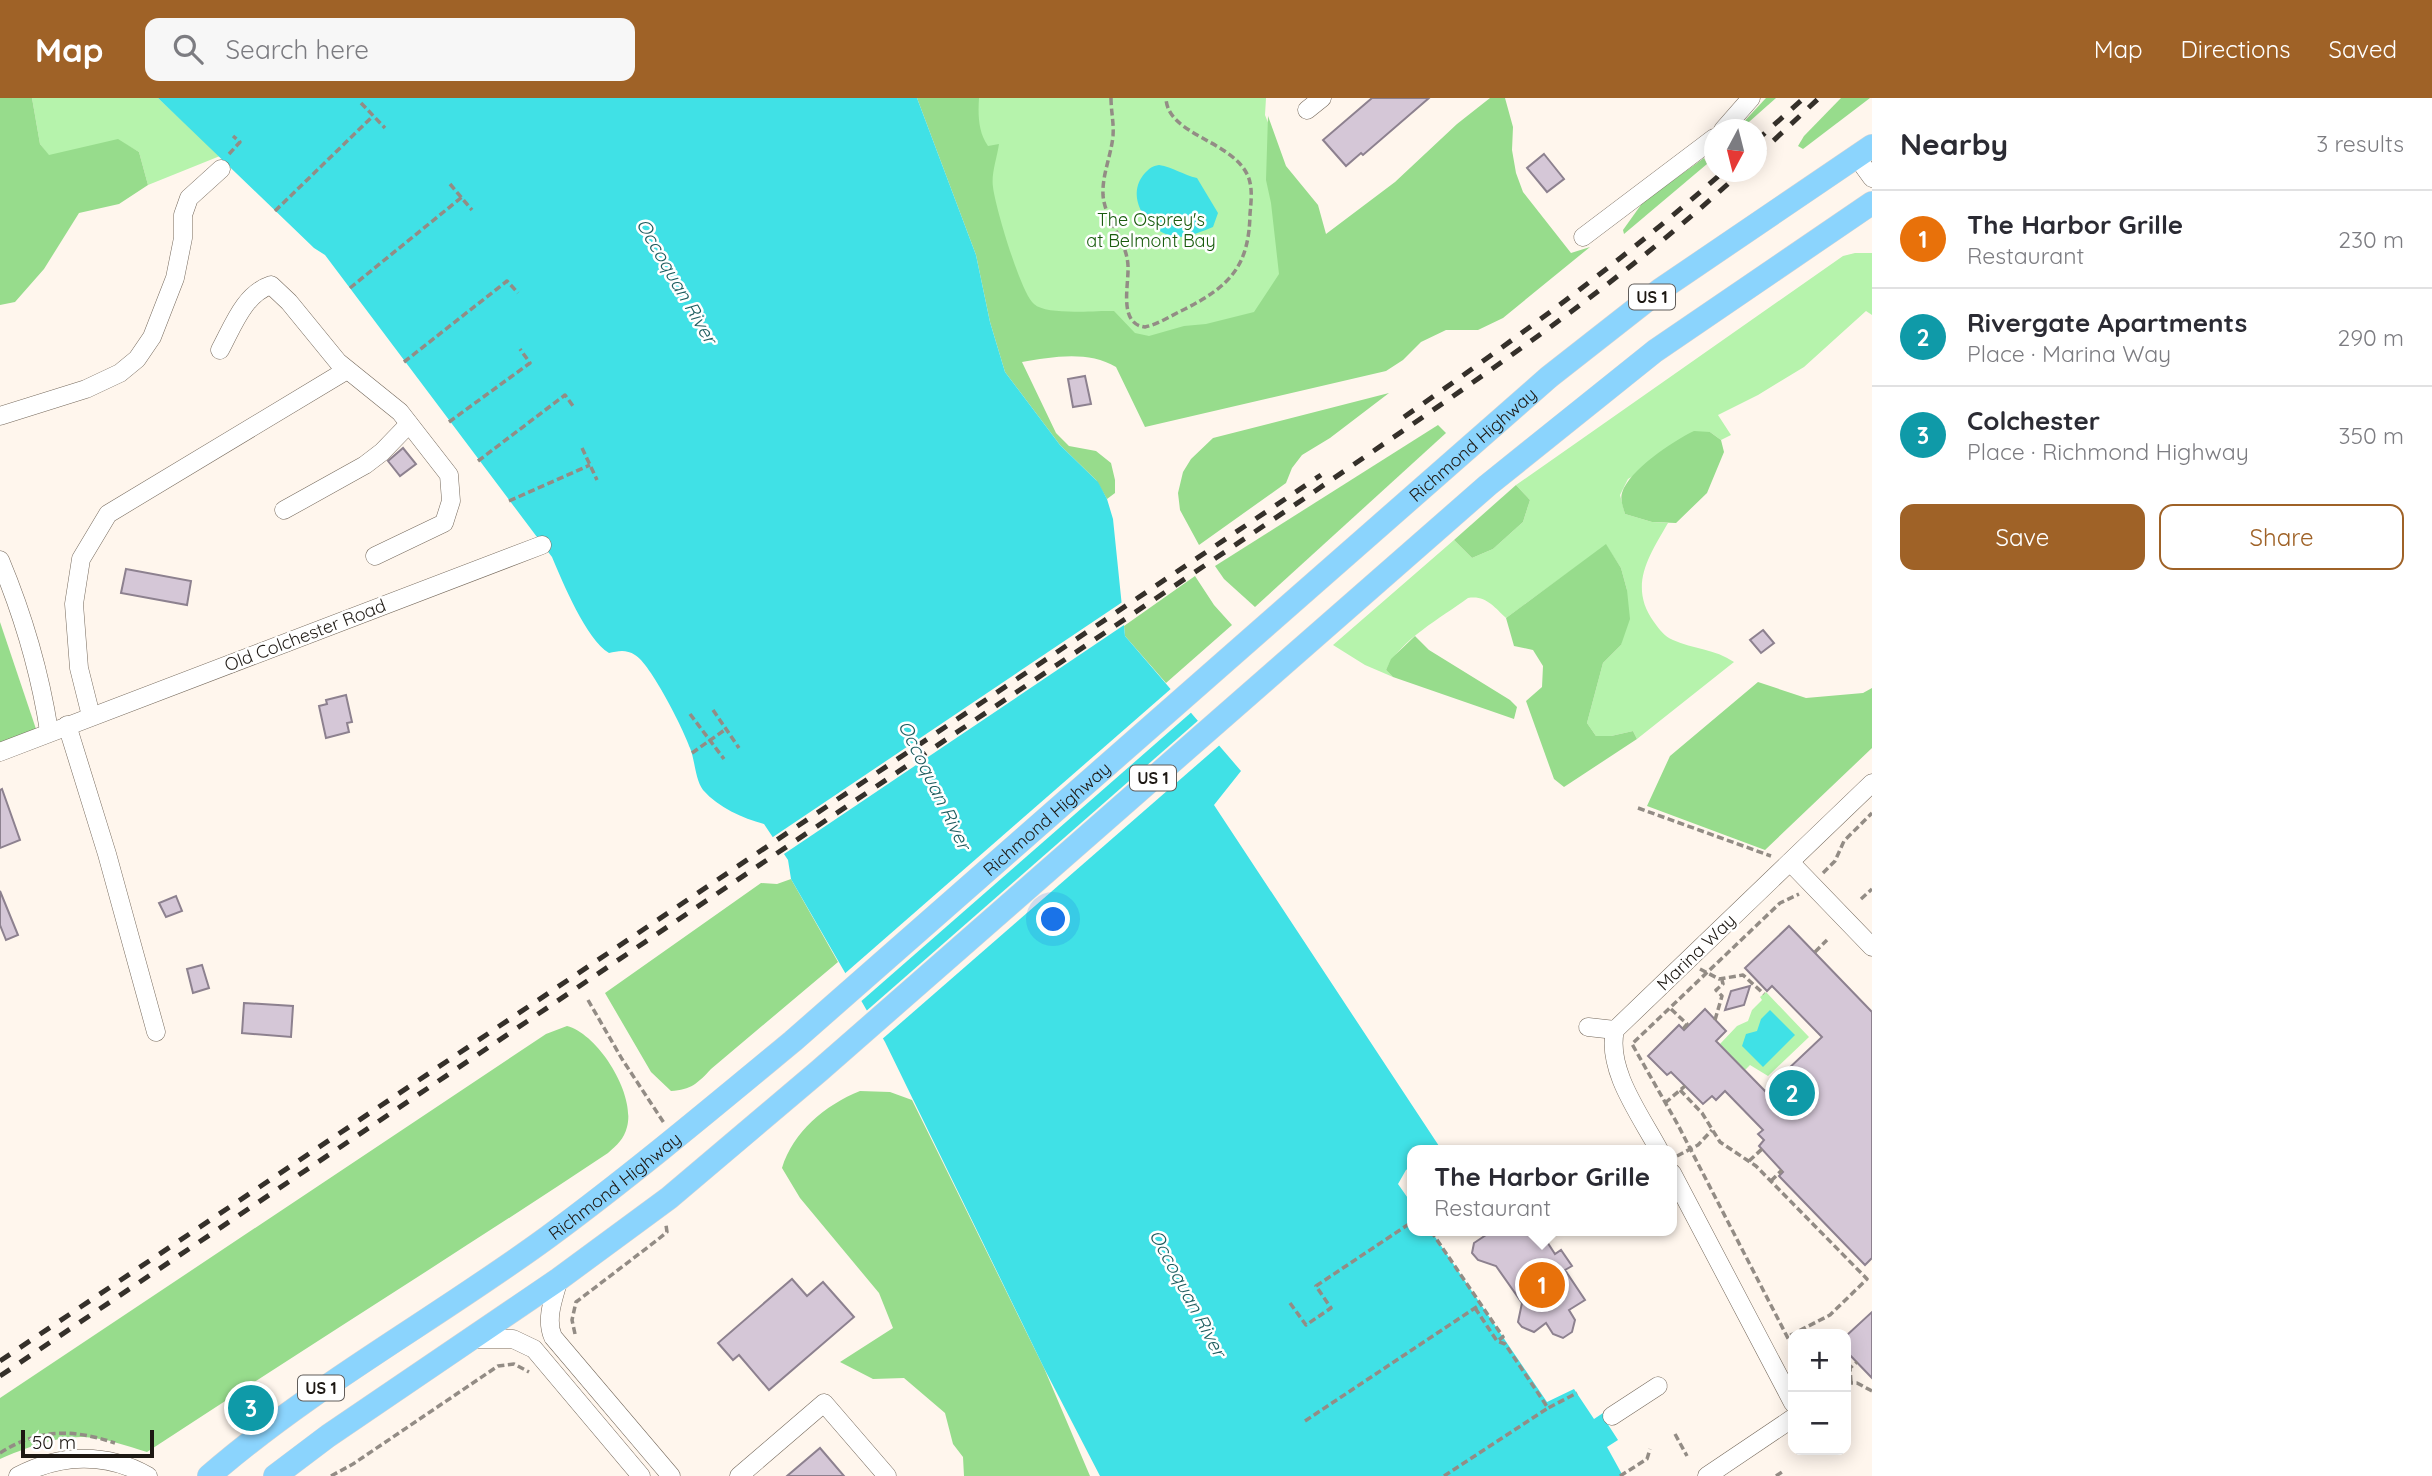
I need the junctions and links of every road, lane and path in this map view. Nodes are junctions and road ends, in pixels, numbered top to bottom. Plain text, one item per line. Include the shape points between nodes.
1 (1111, 98) edge
2 (1166, 98) edge
3 (1322, 98) edge
4 (1751, 98) edge
5 (361, 103) dead end
6 (1307, 110) dead end
7 (373, 116) junction
8 (1733, 119) edge
9 (385, 128) dead end
10 (233, 135) dead end
11 (1704, 146) edge
12 (1864, 151) edge
13 (222, 165) joint
14 (1872, 178) edge
15 (450, 184) dead end
16 (462, 197) junction
17 (1872, 204) edge
18 (472, 209) dead end
19 (275, 211) dead end
20 (1583, 237) dead end
21 (350, 288) dead end
22 (518, 293) dead end
23 (520, 349) dead end
24 (220, 350) dead end
25 (404, 362) dead end
26 (347, 370) junction
27 (573, 406) dead end
28 (0, 416) edge
29 (449, 422) dead end
30 (409, 424) junction
31 (582, 448) dead end
32 (478, 461) dead end
33 (590, 465) junction
34 (597, 480) dead end
35 (509, 501) dead end
36 (284, 510) dead end
37 (542, 545) dead end
38 (375, 556) dead end
39 (0, 560) edge
40 (713, 710) dead end
41 (690, 714) dead end
42 (91, 716) junction
43 (67, 725) junction
44 (726, 729) junction
45 (49, 731) junction
46 (710, 740) junction
47 (739, 748) dead end
48 (0, 752) edge
49 (692, 753) dead end
50 (724, 759) dead end
51 (1872, 783) edge
52 (1638, 808) dead end
53 (1872, 813) edge
54 (1790, 862) junction
55 (1819, 877) dead end
56 (1872, 889) edge
57 (1802, 891) dead end
58 (1861, 899) dead end
59 (1827, 940) dead end
60 (1872, 947) edge
61 (1815, 953) dead end
62 (1688, 960) junction
63 (1707, 974) junction
64 (1722, 979) junction
65 (1763, 994) dead end
66 (588, 1000) dead end
67 (1671, 1009) junction
68 (1715, 1020) dead end
69 (1588, 1027) dead end
70 (1682, 1029) dead end
71 (1615, 1030) junction
72 (156, 1032) dead end
73 (1685, 1086) dead end
74 (1680, 1090) junction
75 (1665, 1103) junction
76 (1712, 1130) junction
77 (674, 1139) junction
78 (1656, 1145) edge
79 (1762, 1149) dead end
80 (1688, 1151) junction
81 (1749, 1161) junction
82 (1782, 1170) dead end
83 (1771, 1181) junction
84 (1677, 1184) edge
85 (653, 1210) junction
86 (1407, 1225) edge
87 (1434, 1236) edge
88 (559, 1279) junction
89 (1290, 1303) dead end
90 (1481, 1304) junction
91 (1475, 1308) junction
92 (1787, 1337) joint
93 (579, 1338) dead end
94 (473, 1339) junction
95 (1497, 1341) junction
96 (1857, 1362) dead end
97 (1851, 1367) edge
98 (529, 1372) dead end
99 (1851, 1383) edge
100 (1658, 1386) dead end
101 (1872, 1391) edge
102 (1577, 1393) dead end
103 (1788, 1394) edge
104 (1548, 1408) junction
105 (1612, 1416) dead end
106 (1305, 1421) dead end
107 (1788, 1421) edge
108 (87, 1434) dead end
109 (1675, 1434) dead end
110 (1650, 1449) dead end
111 (0, 1453) edge
112 (1687, 1456) dead end
113 (1782, 1472) dead end
114 (1623, 1475) edge
115 (18, 1476) edge
116 (149, 1476) edge
117 (209, 1476) edge
118 (275, 1476) edge
119 (331, 1476) edge
120 (641, 1476) edge
121 (671, 1476) edge
122 (739, 1476) edge
123 (887, 1476) edge
124 (1444, 1476) edge
125 (1707, 1476) edge
126 (1776, 1476) edge

1 - 2 path via 1113,137 1104,200 1126,251 1129,316 1145,327 1210,295 1228,281 1245,254 1250,222 1247,174 1227,151 1172,118
3 - 6 street
4 - 8 street
5 - 7 path
7 - 9 path
7 - 19 path
10 - 13 path via 240,142
11 - 20 street
12 - 14 street
12 - 77 main road, Richmond Highway / US 1 via 1660,290 1549,377 793,1041
13 - 28 street via 189,198 175,278 152,337 137,359 86,389
15 - 16 path
16 - 18 path
16 - 21 path
17 - 85 main road, US 1 via 1655,351 1488,485 819,1071
22 - 25 path via 507,281
23 - 29 path via 530,363
24 - 26 street via 258,289 271,285
26 - 30 street
26 - 42 street via 108,514 81,558 74,604 79,668
27 - 32 path via 565,395
30 - 36 street via 365,465
30 - 38 street via 449,475 451,501 444,523
31 - 33 path
33 - 34 path
33 - 35 path
37 - 42 street, Old Colchester Road
39 - 45 street via 43,691
40 - 44 path
41 - 46 path
42 - 43 street, Old Colchester Road
43 - 45 street, Old Colchester Road
43 - 72 street
44 - 46 path
44 - 47 path
45 - 48 street, Old Colchester Road
46 - 49 path
46 - 50 path
51 - 54 street, Marina Way
52 - 54 path
53 - 55 path via 1844,841 1832,865
54 - 60 street
54 - 62 street, Marina Way
56 - 58 path
57 - 63 path via 1780,903
59 - 61 path
62 - 63 path
62 - 71 street, Marina Way
63 - 64 path
63 - 67 path
64 - 65 path via 1743,975
64 - 68 path via 1716,990 1722,996
66 - 77 path
67 - 70 path via 1687,1024
67 - 75 path via 1632,1044
69 - 71 street
71 - 78 street via 1613,1057 1619,1074
73 - 74 path
74 - 75 path
74 - 76 path
75 - 80 path
76 - 80 path
76 - 81 path via 1726,1147
77 - 117 main road, Richmond Highway / US 1 via 546,1238 318,1390
79 - 81 path
80 - 92 path
81 - 83 path
82 - 83 path
83 - 92 path via 1867,1279 1830,1315
84 - 103 street
85 - 88 main road, US 1
85 - 93 path via 667,1232 576,1302 572,1325
86 - 89 path via 1316,1286 1331,1308 1314,1320 1306,1325
87 - 90 path
88 - 94 main road, US 1
88 - 121 street via 550,1317 553,1337
90 - 91 path
90 - 95 path via 1503,1337
91 - 95 path
91 - 106 path
94 - 118 main road, US 1
94 - 120 street via 513,1339 534,1349
95 - 104 path via 1505,1344
96 - 97 path
98 - 119 path via 506,1361
99 - 101 path
100 - 105 street
102 - 104 path
104 - 124 path
107 - 125 street
108 - 111 path via 37,1437
109 - 112 path
110 - 114 path via 1647,1460
113 - 126 path
115 - 116 street via 56,1461 84,1458 118,1463
122 - 123 street via 824,1403

